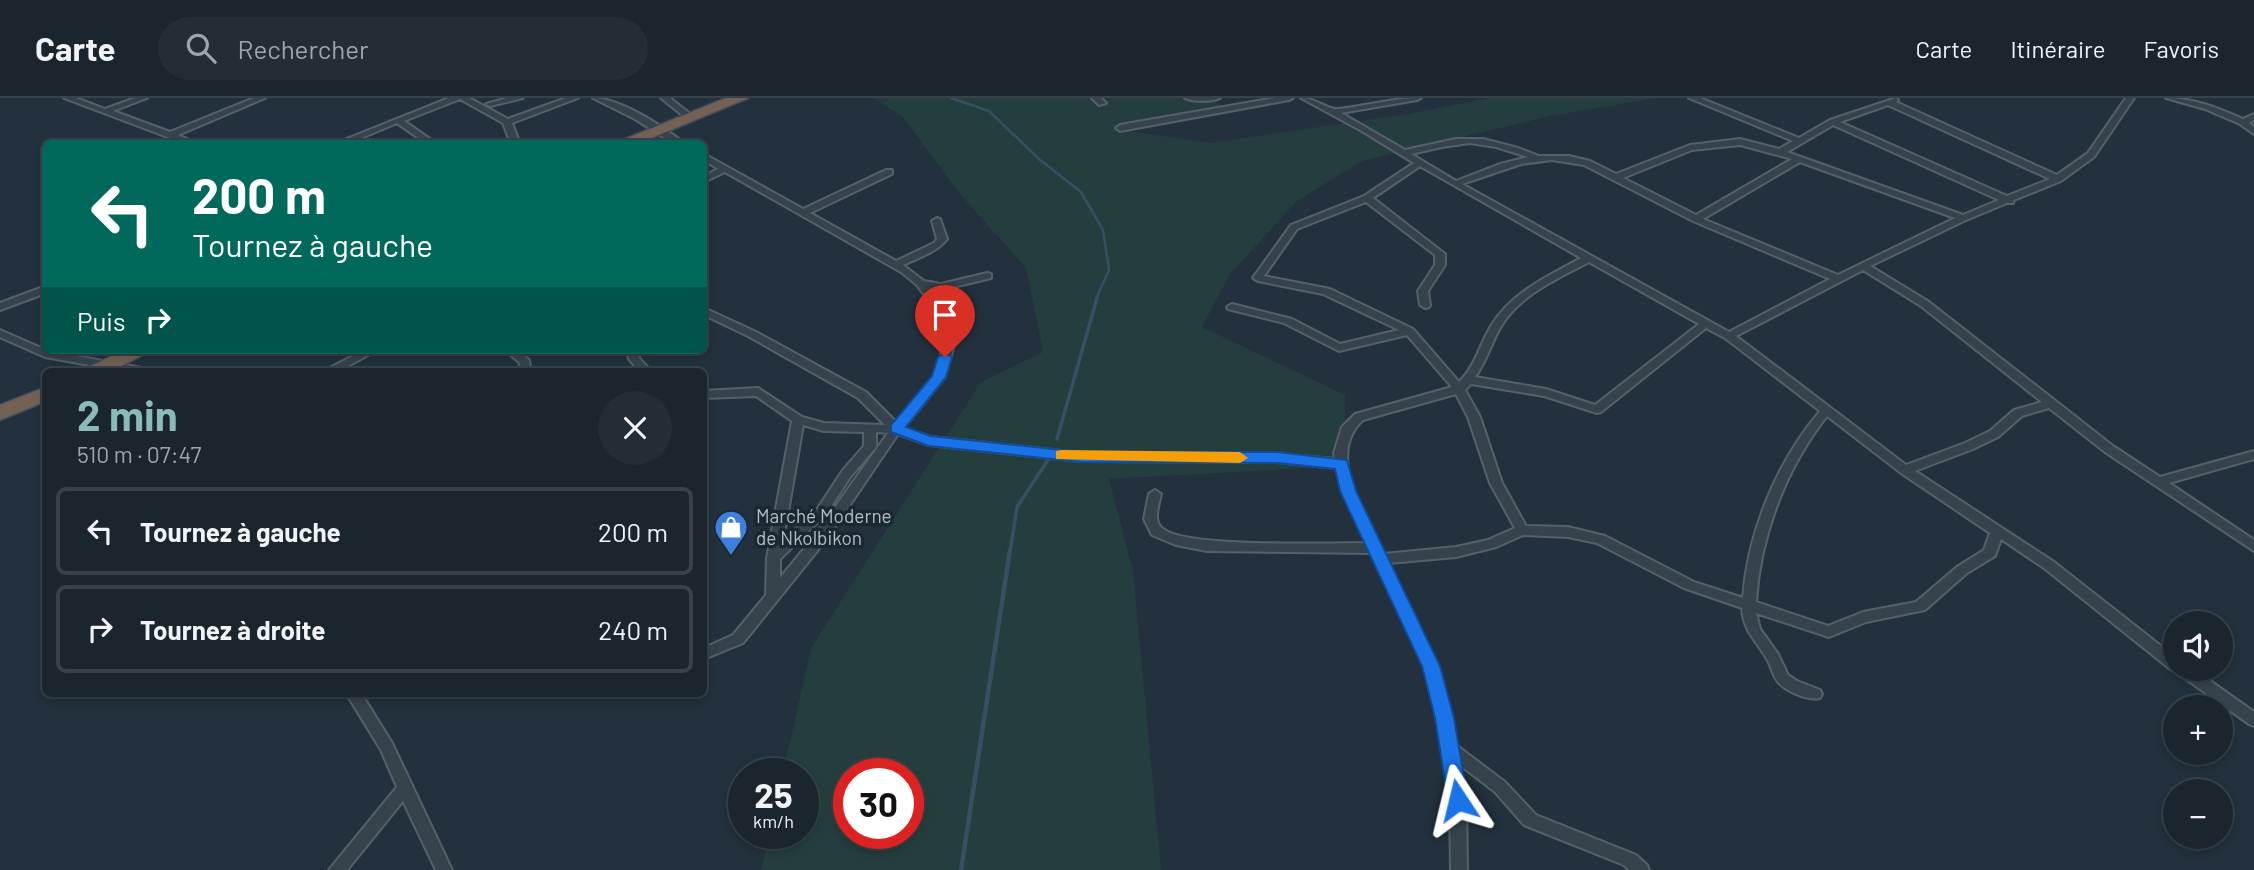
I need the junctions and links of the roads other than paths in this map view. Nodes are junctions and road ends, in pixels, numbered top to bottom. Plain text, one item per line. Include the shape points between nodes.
1 (68, 98) edge
2 (143, 98) edge
3 (261, 98) edge
4 (456, 98) edge
5 (463, 98) edge
6 (519, 98) edge
7 (574, 98) edge
8 (597, 98) edge
9 (665, 98) edge
10 (740, 98) edge
11 (1189, 98) edge
12 (1216, 98) edge
13 (1289, 98) edge
14 (1305, 98) edge
15 (1417, 98) edge
16 (1693, 98) edge
17 (2130, 98) edge
18 (2170, 98) edge
19 (1893, 100) edge
20 (490, 104) dead end
21 (106, 111) junction
22 (1333, 112) junction
23 (690, 117) junction
24 (2254, 117) edge
25 (398, 120) junction
26 (507, 122) junction
27 (1833, 122) junction
28 (2244, 122) junction
29 (1120, 128) dead end
30 (657, 129) junction
31 (2254, 131) edge
32 (173, 134) junction
33 (186, 140) edge
34 (348, 140) edge
35 (427, 140) edge
36 (514, 140) edge
37 (631, 140) edge
38 (675, 140) edge
39 (1798, 140) junction
40 (1780, 152) junction
41 (1403, 153) junction
42 (1536, 157) junction
43 (707, 159) edge
44 (1799, 159) junction
45 (1419, 163) junction
46 (725, 169) junction
47 (889, 172) dead end
48 (707, 178) edge
49 (1615, 178) junction
50 (2058, 178) junction
51 (1455, 184) junction
52 (1367, 198) junction
53 (2010, 201) junction
54 (802, 213) junction
55 (1963, 218) junction
56 (1696, 219) junction
57 (937, 221) dead end
58 (1589, 258) junction
59 (895, 265) junction
60 (1863, 266) junction
61 (987, 276) dead end
62 (1838, 279) junction
63 (922, 283) junction
64 (42, 291) edge
65 (1425, 305) dead end
66 (0, 307) edge
67 (1232, 307) dead end
68 (707, 313) edge
69 (1706, 323) junction
70 (1409, 331) junction
71 (1729, 335) junction
72 (2, 337) edge
73 (42, 354) edge
74 (43, 354) edge
75 (133, 354) edge
76 (364, 354) edge
77 (515, 354) edge
78 (103, 368) edge
79 (336, 368) edge
80 (525, 368) edge
81 (1470, 380) junction
82 (1460, 389) junction
83 (707, 394) edge
84 (42, 395) edge
85 (2049, 404) junction
86 (1827, 409) junction
87 (0, 413) edge
88 (798, 420) junction
89 (896, 429) junction
90 (870, 430) junction
91 (2254, 456) edge
92 (1341, 464) junction
93 (1905, 470) junction
94 (2159, 482) junction
95 (1155, 494) dead end
96 (1522, 530) junction
97 (1997, 532) junction
98 (2254, 546) edge
99 (1378, 553) junction
100 (774, 558) junction
101 (774, 595) junction
102 (1748, 607) junction
103 (707, 653) edge
104 (2163, 655) edge
105 (2199, 681) edge
106 (1815, 694) dead end
107 (356, 697) edge
108 (2254, 720) edge
109 (1450, 749) junction
110 (405, 788) junction
111 (337, 870) edge
112 (443, 870) edge
113 (1459, 870) edge
114 (1641, 870) edge

1 - 21 street
2 - 21 street
3 - 32 street
4 - 25 street
5 - 26 street
6 - 20 street
7 - 26 street
8 - 30 street
9 - 23 street
10 - 23 highway
11 - 12 street
13 - 29 street
14 - 22 street
15 - 22 street
16 - 39 street
17 - 50 street via 2091,155
18 - 28 street
19 - 27 street
19 - 50 street
21 - 32 street
22 - 41 street
23 - 30 highway
24 - 28 street
25 - 34 street
25 - 35 street
26 - 36 street
27 - 39 street
27 - 53 street
28 - 31 street
30 - 37 highway
30 - 38 street
32 - 33 street
39 - 40 street
40 - 44 street
40 - 49 street via 1740,142 1708,144
41 - 42 street via 1474,138
41 - 45 street
42 - 49 street via 1568,157
42 - 51 street
43 - 46 street
44 - 55 street
44 - 56 street
45 - 51 street
45 - 52 street
46 - 48 street
46 - 54 street
47 - 54 street
49 - 56 street
50 - 53 street
51 - 58 street
52 - 65 street via 1440,254 1440,265 1423,291
52 - 70 street via 1294,227 1258,278 1326,291
53 - 55 street
54 - 59 street
55 - 60 street
56 - 62 street
57 - 59 street via 942,232 937,245
58 - 69 street
58 - 81 street via 1516,302 1499,322
59 - 63 street
60 - 62 street
60 - 85 street via 1925,304
61 - 63 street via 942,287
62 - 71 street
63 - 89 street via 948,332 949,345 939,377
64 - 66 street
67 - 70 street via 1288,321 1339,348
68 - 89 street via 862,395
69 - 71 street
69 - 81 street via 1597,409 1546,393
70 - 82 street
71 - 86 street
72 - 73 street
74 - 78 street
75 - 78 highway
76 - 79 street
77 - 80 street
81 - 82 street
82 - 92 street via 1359,417 1348,427
82 - 96 street via 1501,493
83 - 88 street via 758,392
84 - 87 highway
85 - 93 street via 2018,413 1994,434 1969,446
85 - 94 street
86 - 93 street
86 - 102 street via 1775,493
88 - 90 street
88 - 100 street
89 - 90 street
89 - 92 street via 929,441 1081,457 1277,458
89 - 101 street via 821,537
90 - 100 street via 870,447 822,511
91 - 94 street
92 - 99 street via 1348,491
93 - 97 street
94 - 98 street
95 - 99 street via 1150,519 1157,532 1176,540 1207,546
96 - 99 street via 1456,552
96 - 102 street via 1600,539 1689,585
97 - 102 street via 1990,553 1920,606 1863,617 1829,632
97 - 104 street via 2049,565
99 - 109 street via 1431,666
100 - 101 street
101 - 103 street via 738,639
102 - 106 street via 1760,645 1769,651 1779,672 1786,681
105 - 108 street
107 - 110 street via 387,747
109 - 113 street via 1458,800
109 - 114 street via 1500,787 1530,820 1630,860
110 - 111 street
110 - 112 street

